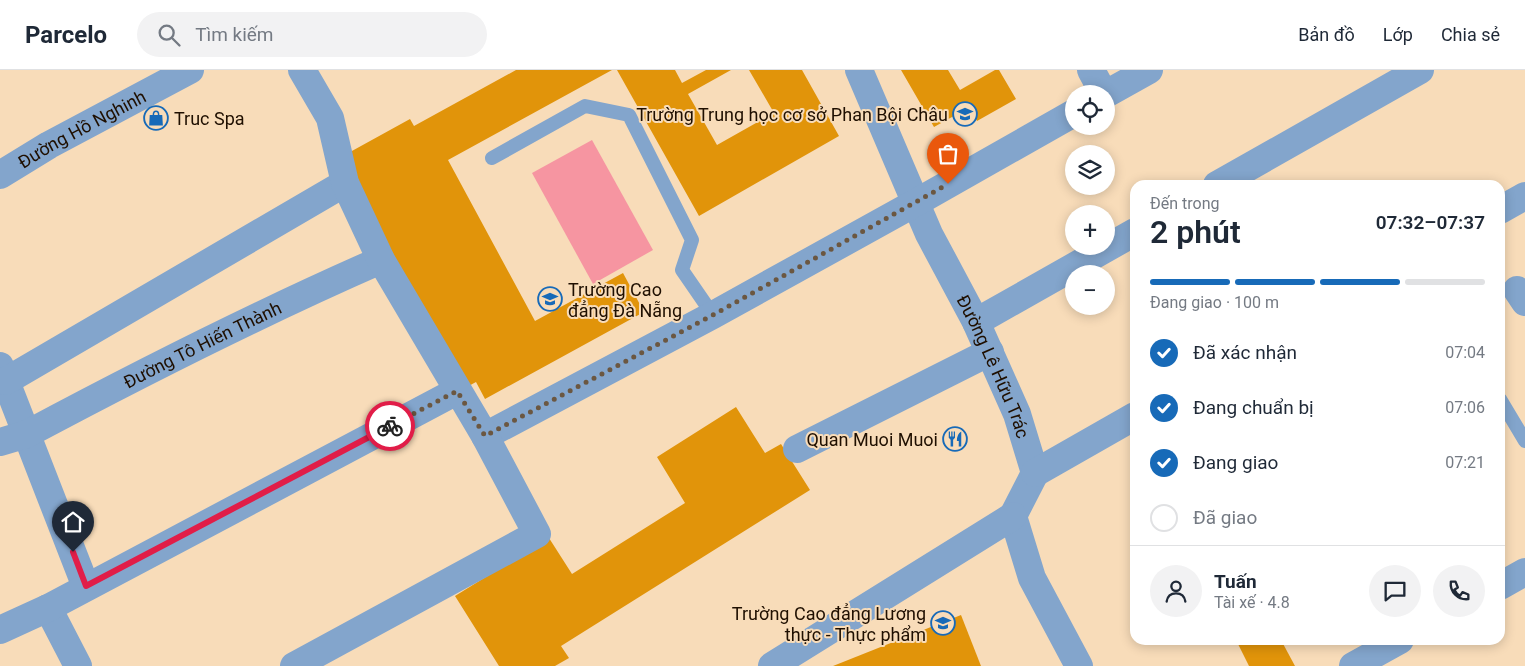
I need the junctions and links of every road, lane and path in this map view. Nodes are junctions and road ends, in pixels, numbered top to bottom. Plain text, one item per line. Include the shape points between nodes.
1 (190, 70) edge
2 (302, 70) edge
3 (859, 70) edge
4 (1091, 70) edge
5 (1149, 70) edge
6 (1420, 70) edge
7 (1391, 77) edge
8 (1100, 85) edge
9 (1115, 89) edge
10 (1065, 118) edge
11 (492, 158) dead end
12 (0, 174) edge
13 (1225, 180) edge
14 (345, 182) junction
15 (1525, 196) edge
16 (917, 202) junction
17 (1505, 207) edge
18 (1130, 235) edge
19 (381, 260) junction
20 (713, 315) junction
21 (976, 322) junction
22 (990, 352) junction
23 (3, 373) edge
24 (457, 391) junction
25 (1505, 407) edge
26 (1130, 419) edge
27 (26, 434) junction
28 (485, 436) junction
29 (1525, 440) edge
30 (0, 442) edge
31 (797, 449) dead end
32 (1035, 473) junction
33 (1012, 516) junction
34 (1525, 572) edge
35 (1505, 583) edge
36 (86, 586) junction
37 (48, 608) junction
38 (0, 630) edge
39 (1387, 645) edge
40 (1365, 653) edge
41 (78, 666) edge
42 (294, 666) edge
43 (772, 666) edge
44 (1079, 666) edge

1 - 12 street, Đường Hồ Nghinh
2 - 14 street via 330,118
3 - 16 street, Đường Lê Hữu Trác
4 - 8 street
5 - 9 street
6 - 7 street
7 - 13 street
10 - 16 street
11 - 20 lane via 585,106 629,115 692,240 682,270
14 - 19 street
14 - 23 street
15 - 17 street
16 - 20 street
16 - 21 street, Đường Lê Hữu Trác
18 - 21 street
19 - 24 street
19 - 27 street, Đường Tô Hiến Thành via 197,346
20 - 28 street
21 - 22 street, Đường Lê Hữu Trác
22 - 31 street
22 - 32 street, Đường Lê Hữu Trác via 1017,414
23 - 27 street
24 - 28 street
24 - 36 street
25 - 29 lane
26 - 32 street
27 - 30 street, Đường Tô Hiến Thành
27 - 36 street
28 - 42 street via 537,534
32 - 33 street
33 - 43 street
33 - 44 street via 1032,578
34 - 35 street
36 - 37 street
37 - 38 street
37 - 41 street
39 - 40 street

